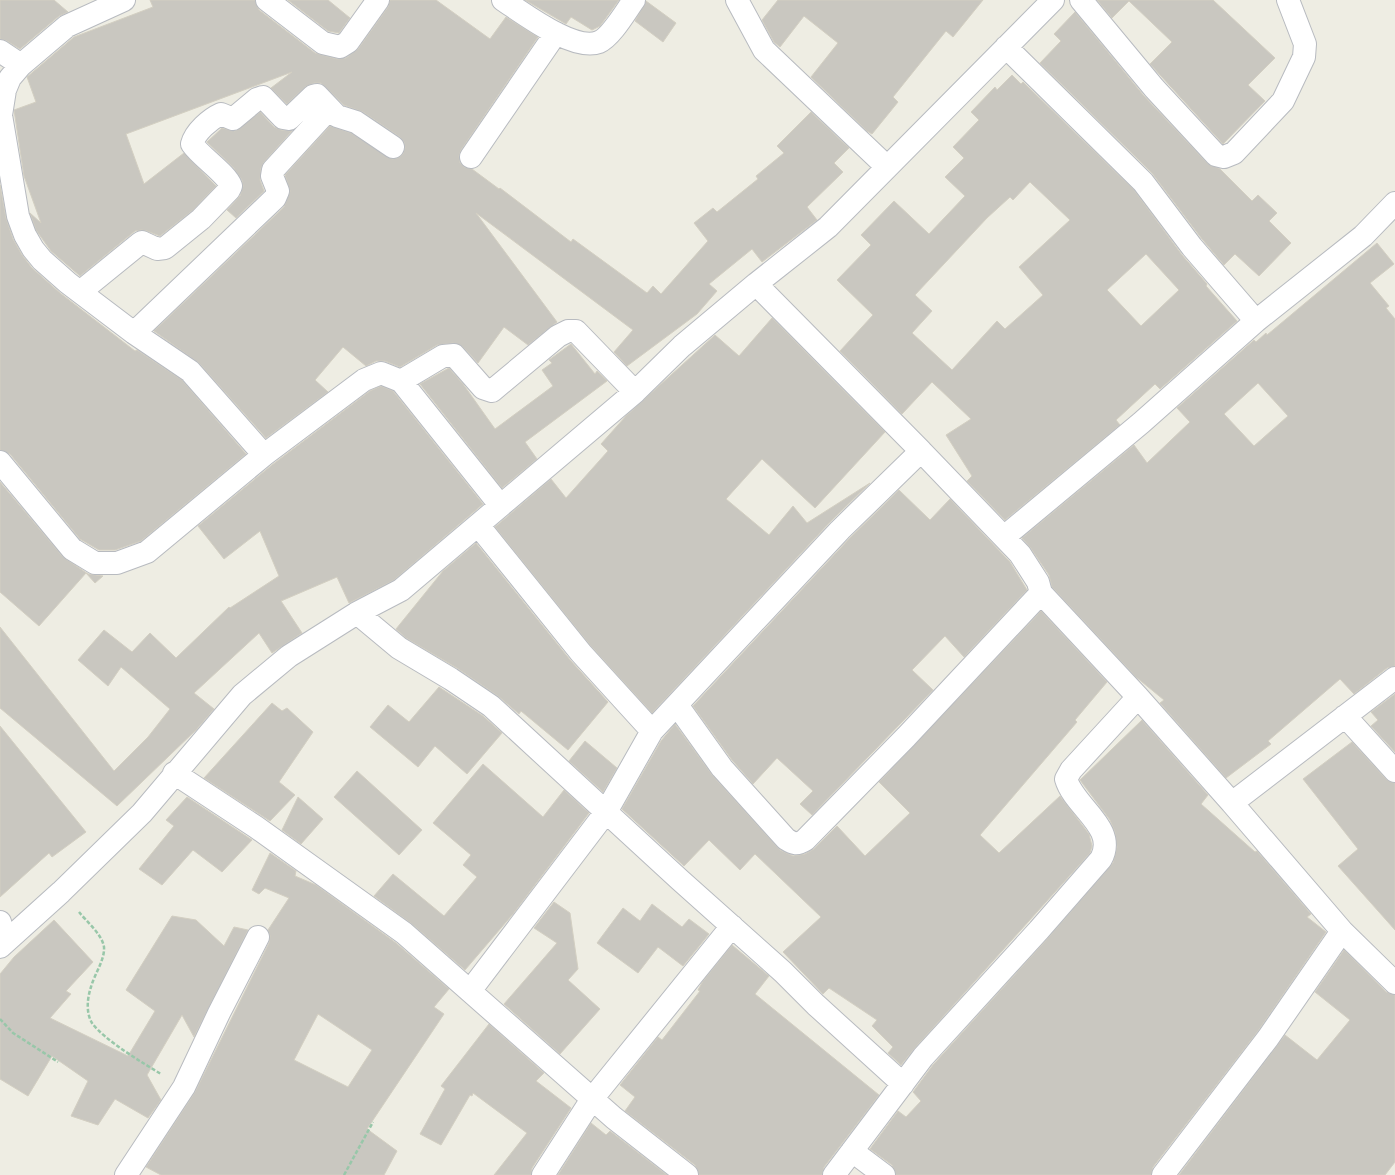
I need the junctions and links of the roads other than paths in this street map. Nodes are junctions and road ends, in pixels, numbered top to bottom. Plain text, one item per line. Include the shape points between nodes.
1 (124, 0) edge
2 (267, 0) edge
3 (378, 0) edge
4 (503, 0) edge
5 (634, 0) edge
6 (737, 0) edge
7 (1053, 0) edge
8 (1081, 0) edge
9 (1288, 0) edge
10 (556, 33) junction
11 (1006, 47) junction
12 (0, 51) edge
13 (21, 65) junction
14 (330, 109) junction
15 (393, 146) dead end
16 (470, 157) dead end
17 (887, 167) junction
18 (1395, 203) edge
19 (756, 284) junction
20 (80, 292) junction
21 (1256, 321) junction
22 (134, 333) junction
23 (401, 381) junction
24 (635, 392) junction
25 (921, 451) junction
26 (264, 455) junction
27 (0, 462) edge
28 (500, 504) junction
29 (478, 525) junction
30 (1004, 537) junction
31 (1041, 593) junction
32 (357, 613) junction
33 (1395, 678) edge
34 (1138, 697) junction
35 (676, 705) junction
36 (1345, 716) junction
37 (652, 730) junction
38 (1395, 771) edge
39 (174, 774) junction
40 (1232, 803) junction
41 (606, 812) junction
42 (732, 926) junction
43 (1342, 931) junction
44 (2, 937) edge
45 (258, 937) dead end
46 (1395, 983) edge
47 (470, 991) junction
48 (902, 1084) junction
49 (592, 1099) junction
50 (852, 1151) junction
51 (126, 1175) edge
52 (543, 1175) edge
53 (687, 1175) edge
54 (834, 1175) edge
55 (884, 1175) edge
56 (1163, 1175) edge

1 - 13 street via 67,26
2 - 3 street via 323,43 340,47 348,42
4 - 10 street
5 - 10 street via 610,33 599,42 572,41
6 - 17 street via 764,50
7 - 11 street
8 - 9 street via 1159,94 1216,155 1224,157 1234,153 1283,100 1304,58 1305,44
10 - 16 street
11 - 17 street
11 - 21 street via 1143,182 1192,247
12 - 13 street
13 - 20 street via 10,78 5,90 1,115 18,216 33,249 42,260
14 - 15 street
14 - 20 street via 315,95 290,119 286,119 260,97 233,119 221,114 215,117 195,136 192,144 229,180 229,190 201,219 165,248 157,248 142,242
14 - 22 street via 273,170 272,176 278,191 276,198
17 - 19 street via 828,227
18 - 21 street via 1363,236
19 - 24 street via 682,346
19 - 25 street
20 - 22 street
21 - 30 street via 1141,423
22 - 26 street via 190,371
23 - 24 street via 443,356 454,356 483,388 492,391 558,336 568,331 576,331
23 - 26 street via 381,373 364,380
23 - 28 street
24 - 28 street
25 - 30 street
25 - 35 street via 840,530
26 - 27 street via 147,552 106,563 95,563 72,549
28 - 29 street
29 - 32 street via 401,590
29 - 37 street via 581,653
30 - 31 street via 1027,564 1038,582
31 - 34 street
31 - 35 street via 901,743 799,844 786,840 722,768
32 - 39 street via 289,656 242,694
32 - 41 street via 398,648 491,706
33 - 36 street
34 - 40 street
34 - 48 street via 1071,770 1066,779 1104,835 1106,847 1101,859 923,1057
35 - 37 street
36 - 38 street
36 - 40 street
37 - 41 street
39 - 44 street via 142,813 61,892
39 - 47 street via 256,828 404,933
40 - 43 street
41 - 42 street
41 - 47 street
42 - 48 street
42 - 49 street
43 - 46 street
43 - 56 street via 1268,1038
45 - 51 street via 184,1087
47 - 49 street
48 - 50 street
49 - 52 street
49 - 53 street
50 - 54 street
50 - 55 street

